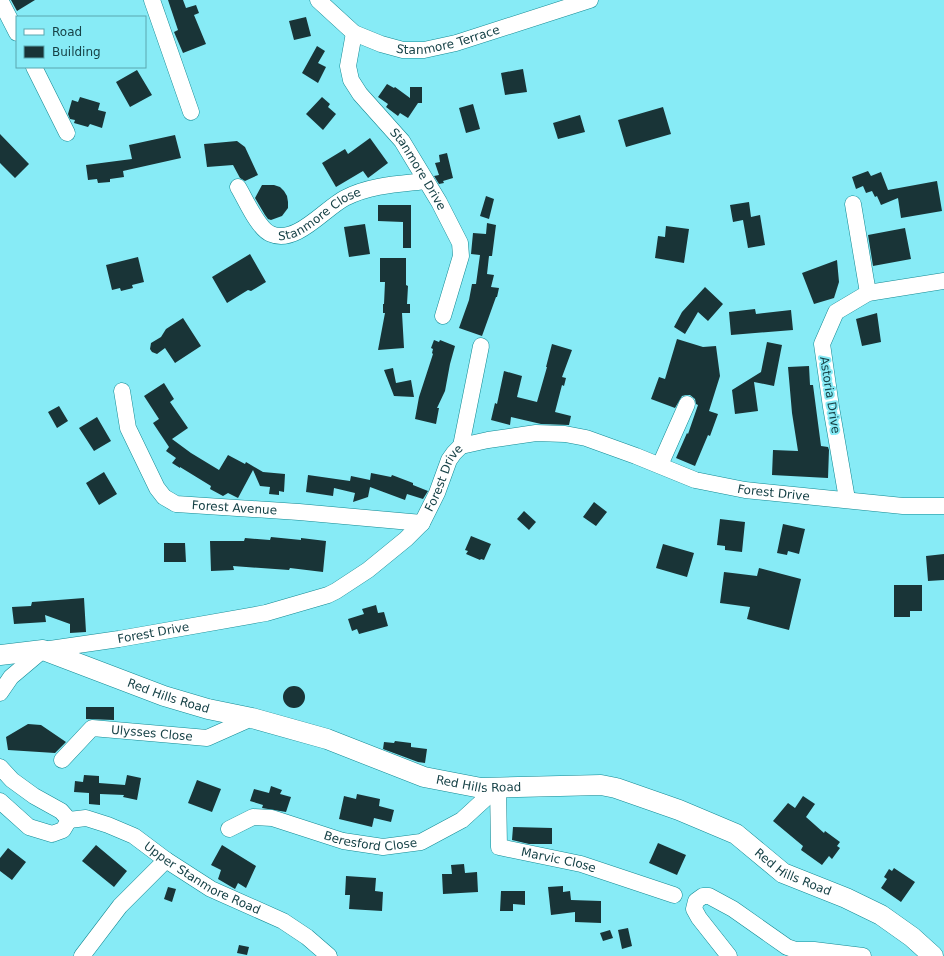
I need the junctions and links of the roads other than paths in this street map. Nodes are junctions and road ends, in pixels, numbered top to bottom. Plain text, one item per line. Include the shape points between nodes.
1 (0, 0) edge
2 (152, 0) edge
3 (318, 0) edge
4 (590, 0) edge
5 (16, 31) edge
6 (354, 33) junction
7 (35, 68) edge
8 (191, 112) dead end
9 (68, 133) dead end
10 (426, 181) junction
11 (238, 187) dead end
12 (853, 204) dead end
13 (944, 281) edge
14 (868, 293) junction
15 (443, 316) dead end
16 (481, 346) dead end
17 (122, 391) dead end
18 (687, 404) dead end
19 (461, 446) junction
20 (660, 465) junction
21 (847, 499) junction
22 (944, 506) edge
23 (422, 523) junction
24 (43, 650) junction
25 (0, 655) edge
26 (0, 693) edge
27 (252, 718) junction
28 (62, 760) dead end
29 (0, 767) edge
30 (498, 786) junction
31 (0, 801) edge
32 (69, 820) junction
33 (229, 829) dead end
34 (166, 860) junction
35 (674, 895) dead end
36 (82, 956) edge
37 (329, 956) edge
38 (729, 956) edge
39 (863, 956) edge
40 (932, 956) edge

1 - 5 street
2 - 8 street
3 - 6 street, Stanmore Terrace
4 - 6 street, Stanmore Terrace via 456,43 424,50 403,50
6 - 10 street, Stanmore Drive via 348,66 351,80 360,94 402,141
7 - 9 street
10 - 11 street, Stanmore Close via 377,187 346,198 299,232 288,236 271,234 261,227
10 - 15 street, Stanmore Drive via 460,243 462,256
12 - 14 street
13 - 14 street, Astoria Drive
14 - 21 street, Astoria Drive via 836,312 822,344
16 - 19 street
17 - 23 street, Forest Avenue via 128,428 157,488 164,497 176,504
18 - 20 street
19 - 20 street, Forest Drive via 536,433 565,434 586,438
19 - 23 street, Forest Drive via 449,460
20 - 21 street, Forest Drive via 695,480 745,490
21 - 22 street, Forest Drive via 903,506
23 - 24 street, Forest Drive via 368,570 328,594 266,613
24 - 25 main road, Red Hills Road
24 - 26 street via 11,677
24 - 27 main road, Red Hills Road via 164,696
27 - 28 street, Ulysses Close via 208,738 92,728
27 - 30 main road, Red Hills Road via 327,739 424,777 481,788
29 - 32 street via 12,780 61,811
30 - 33 street, Beresford Close via 462,820 421,842 382,847 343,841 272,818 253,817
30 - 35 street, Marvic Close via 499,847 581,864
30 - 40 main road, Red Hills Road via 601,785 679,810 736,834 783,873 881,915 912,937
31 - 32 street via 29,827 52,834 63,830
32 - 34 street, Upper Stanmore Road via 86,818 108,825 134,836
34 - 36 street via 120,906
34 - 37 street, Upper Stanmore Road via 211,889 283,921
38 - 39 street via 694,909 696,901 703,896 709,896 733,909 787,947

